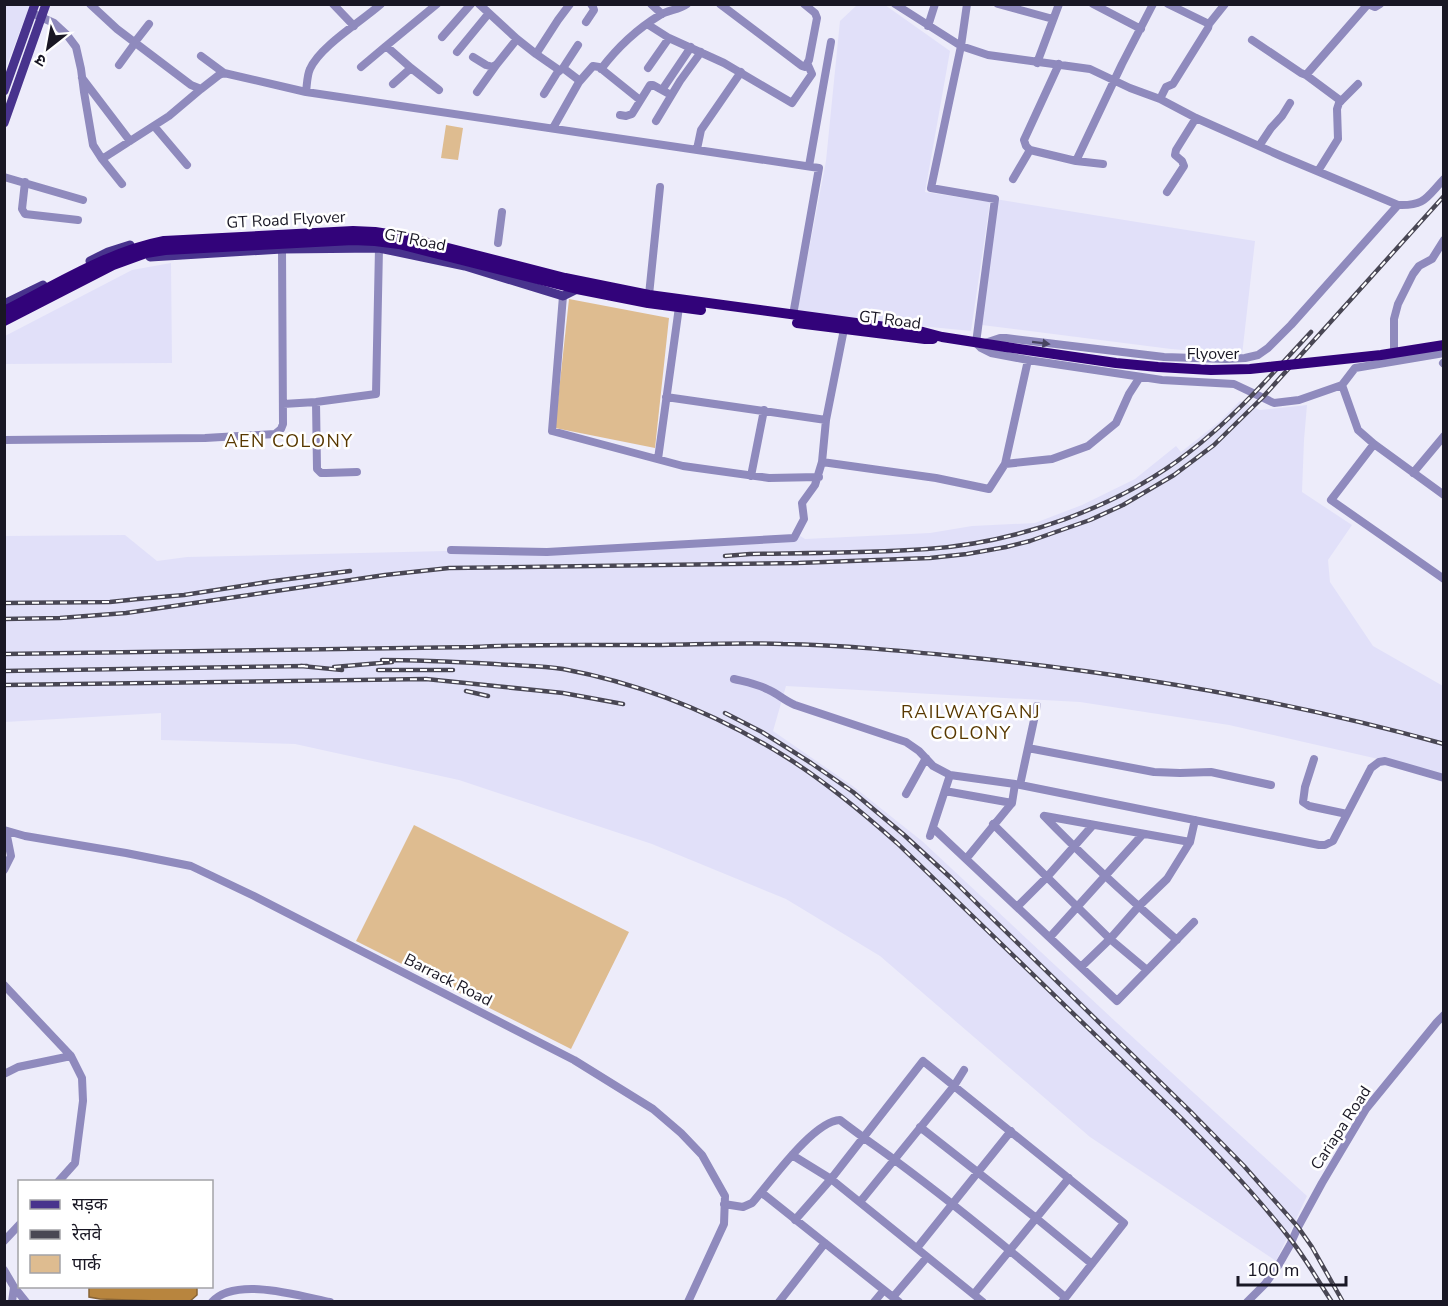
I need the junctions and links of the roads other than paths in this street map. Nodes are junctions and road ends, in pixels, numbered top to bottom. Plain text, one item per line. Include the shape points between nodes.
1 (46, 4) edge
2 (90, 4) edge
3 (333, 4) edge
4 (381, 4) edge
5 (437, 4) edge
6 (471, 4) edge
7 (479, 4) edge
8 (570, 4) edge
9 (591, 4) edge
10 (651, 4) edge
11 (687, 4) edge
12 (720, 4) edge
13 (804, 4) edge
14 (895, 4) edge
15 (935, 4) edge
16 (967, 4) edge
17 (998, 4) edge
18 (1059, 4) edge
19 (1094, 4) edge
20 (1153, 4) edge
21 (1168, 4) edge
22 (1225, 4) edge
23 (1368, 4) edge
24 (1380, 4) edge
25 (489, 9) edge
26 (36, 11) edge
27 (662, 14) junction
28 (1053, 19) junction
29 (586, 22) dead end
30 (149, 24) dead end
31 (647, 24) junction
32 (1209, 24) junction
33 (354, 26) junction
34 (928, 26) junction
35 (1141, 29) junction
36 (442, 37) dead end
37 (669, 38) junction
38 (517, 39) junction
39 (1252, 40) dead end
40 (135, 42) junction
41 (831, 42) dead end
42 (578, 45) dead end
43 (386, 46) junction
44 (961, 46) junction
45 (691, 47) junction
46 (457, 52) dead end
47 (701, 52) junction
48 (536, 54) junction
49 (201, 56) dead end
50 (473, 57) dead end
51 (1037, 63) junction
52 (497, 64) junction
53 (1059, 64) junction
54 (119, 65) dead end
55 (808, 65) junction
56 (361, 67) dead end
57 (411, 68) junction
58 (648, 68) dead end
59 (561, 69) junction
60 (601, 69) junction
61 (741, 72) junction
62 (224, 73) junction
63 (1306, 75) junction
64 (82, 78) junction
65 (580, 81) junction
66 (1114, 81) junction
67 (393, 84) dead end
68 (1358, 84) dead end
69 (201, 89) junction
70 (439, 90) dead end
71 (662, 90) junction
72 (8, 92) edge
73 (306, 92) junction
74 (477, 92) dead end
75 (544, 94) dead end
76 (671, 95) junction
77 (1160, 99) junction
78 (640, 100) junction
79 (1341, 101) junction
80 (1290, 103) dead end
81 (620, 115) dead end
82 (1196, 118) junction
83 (656, 121) dead end
84 (4, 123) edge
85 (154, 126) junction
86 (553, 128) junction
87 (130, 141) junction
88 (1259, 146) junction
89 (697, 149) junction
90 (1030, 150) junction
91 (102, 159) junction
92 (1076, 161) junction
93 (1103, 164) dead end
94 (187, 165) dead end
95 (809, 166) junction
96 (1318, 171) junction
97 (4, 177) edge
98 (1013, 178) dead end
99 (1443, 179) edge
100 (25, 182) junction
101 (122, 184) dead end
102 (660, 187) dead end
103 (1167, 192) dead end
104 (83, 200) dead end
105 (1398, 205) junction
106 (502, 212) dead end
107 (78, 220) dead end
108 (1443, 240) edge
109 (498, 243) dead end
110 (379, 248) junction
111 (282, 249) junction
112 (578, 285) junction
113 (564, 287) junction
114 (649, 299) junction
115 (4, 304) edge
116 (679, 307) junction
117 (4, 311) edge
118 (793, 315) junction
119 (4, 323) edge
120 (844, 329) junction
121 (942, 337) junction
122 (980, 343) junction
123 (1443, 345) edge
124 (1443, 353) edge
125 (1217, 359) junction
126 (1028, 360) junction
127 (1393, 362) junction
128 (1140, 377) junction
129 (1216, 383) junction
130 (1342, 385) junction
131 (666, 397) junction
132 (316, 402) junction
133 (283, 404) junction
134 (764, 410) junction
135 (826, 420) junction
136 (1443, 436) edge
137 (4, 440) edge
138 (1374, 444) junction
139 (658, 459) junction
140 (822, 462) junction
141 (1005, 464) junction
142 (357, 472) dead end
143 (1413, 473) junction
144 (751, 476) junction
145 (819, 477) junction
146 (1443, 495) edge
147 (451, 550) dead end
148 (1443, 579) edge
149 (734, 679) dead end
150 (1037, 706) dead end
151 (1028, 748) junction
152 (926, 758) junction
153 (1314, 759) dead end
154 (950, 775) junction
155 (1443, 778) edge
156 (1017, 785) junction
157 (1271, 785) dead end
158 (945, 791) junction
159 (906, 794) dead end
160 (1012, 803) junction
161 (1347, 814) junction
162 (1195, 820) junction
163 (993, 824) junction
164 (1093, 825) junction
165 (5, 831) edge
166 (1143, 834) junction
167 (1190, 842) junction
168 (1074, 847) junction
169 (966, 859) junction
170 (4, 870) edge
171 (1047, 877) junction
172 (1106, 877) junction
173 (1138, 906) junction
174 (1017, 907) junction
175 (1077, 907) junction
176 (1194, 922) dead end
177 (1050, 937) junction
178 (1110, 939) junction
179 (1177, 940) junction
180 (1081, 967) junction
181 (1147, 970) junction
182 (4, 985) edge
183 (1443, 1015) edge
184 (71, 1056) junction
185 (964, 1070) dead end
186 (4, 1074) edge
187 (954, 1086) junction
188 (920, 1127) junction
189 (1011, 1131) junction
190 (863, 1138) junction
191 (792, 1155) junction
192 (894, 1160) junction
193 (977, 1172) junction
194 (1069, 1178) junction
195 (831, 1179) junction
196 (60, 1180) edge
197 (762, 1193) junction
198 (860, 1202) junction
199 (724, 1204) junction
200 (951, 1204) junction
201 (1036, 1218) junction
202 (795, 1220) junction
203 (18, 1226) edge
204 (4, 1241) edge
205 (825, 1243) junction
206 (917, 1248) junction
207 (1010, 1250) junction
208 (927, 1257) junction
209 (1092, 1264) junction
210 (4, 1270) edge
211 (14, 1287) junction
212 (884, 1290) junction
213 (974, 1294) junction
214 (896, 1299) edge
215 (1064, 1299) edge
216 (12, 1302) edge
217 (26, 1302) edge
218 (212, 1302) edge
219 (330, 1302) edge
220 (688, 1302) edge
221 (779, 1302) edge
222 (874, 1302) edge
223 (983, 1302) edge
224 (1247, 1302) edge

1 - 26 main road
2 - 40 street
3 - 33 street
4 - 33 street
5 - 43 street
6 - 36 street
7 - 25 street
8 - 48 street
9 - 29 street via 594,10
10 - 27 street
11 - 27 street
12 - 55 street via 802,66
13 - 55 street via 817,18
14 - 34 street
15 - 34 street
16 - 44 street
17 - 28 street
18 - 28 street
19 - 35 street
20 - 35 street
21 - 32 street
22 - 32 street
23 - 24 street
23 - 63 street
25 - 38 street
25 - 46 street
26 - 64 street via 72,40
26 - 72 main road
27 - 31 street
28 - 51 street
30 - 40 street
31 - 37 street
31 - 60 street via 619,47
32 - 77 street
33 - 73 street via 316,60 310,69
34 - 44 street
35 - 66 street
37 - 45 street
37 - 58 street
38 - 48 street
38 - 52 street
39 - 63 street
40 - 54 street
40 - 69 street
41 - 95 street
42 - 59 street
43 - 56 street
43 - 57 street
44 - 51 street
44 - 122 street via 931,188 995,199
45 - 47 street
45 - 71 street
47 - 61 street
47 - 76 street
48 - 59 street
49 - 62 street
50 - 52 street via 491,67
51 - 53 street
52 - 74 street
53 - 66 street via 1090,69
53 - 90 street via 1026,135 1025,143
55 - 61 street via 812,74 792,104
57 - 67 street
57 - 70 street
59 - 65 street
59 - 75 street
60 - 65 street via 593,66
60 - 78 street
61 - 89 street via 701,130
62 - 69 street
62 - 73 street
63 - 79 street
64 - 87 street
64 - 91 street via 93,145
65 - 86 street
66 - 77 street
66 - 92 street
68 - 79 street
69 - 85 street
71 - 76 street
71 - 78 street via 650,85
72 - 84 main road
73 - 86 street
76 - 83 street
77 - 82 street
78 - 81 street via 632,114
79 - 96 street via 1337,109 1338,139
80 - 88 street
82 - 88 street
82 - 103 street via 1176,150 1184,166
85 - 87 street
85 - 94 street
86 - 89 street
87 - 91 street
88 - 96 street
89 - 95 street
90 - 92 street
90 - 98 street
91 - 101 street
92 - 93 street
95 - 118 street via 819,168
96 - 105 street
97 - 100 street
99 - 105 street via 1423,202
100 - 104 street
100 - 107 street via 25,214
102 - 114 street
105 - 125 street via 1268,348 1245,358
106 - 109 street
108 - 127 street via 1431,259 1413,274 1398,304
110 - 111 main road, GT Road
110 - 113 main road, GT Road
110 - 132 street via 376,394
111 - 119 main road, GT Road via 153,256 124,262
111 - 133 street
112 - 113 highway, GT Road Flyover
112 - 113 main road
112 - 114 highway, GT Road
112 - 115 main road, GT Road via 566,273 402,233 351,228 140,242 108,252
113 - 117 highway, GT Road Flyover via 401,236 353,231 164,241 129,249
113 - 119 highway, GT Road Flyover via 375,240 177,249 146,253 113,265
113 - 139 street via 552,431
114 - 116 highway, GT Road
114 - 118 highway, GT Road
116 - 120 highway, GT Road
116 - 131 street
118 - 121 highway, GT Road
120 - 121 highway, GT Road via 925,339
120 - 135 street
121 - 122 highway, Flyover
122 - 123 highway, Flyover, bridge via 1158,368 1211,370 1381,355
122 -> 125 street via 1006,338
122 - 126 street via 981,348 991,353
124 - 127 street
125 - 129 street
126 - 128 street
126 - 141 street
127 - 130 street via 1355,368
128 - 129 street
128 - 141 street via 1116,423 1089,446 1052,459
129 - 130 street via 1234,384 1274,403 1299,400
130 - 138 street via 1358,430
131 - 134 street
131 - 139 street
132 - 133 street
132 - 142 street via 317,469 321,473
133 - 137 street via 283,424 275,434
134 - 135 street
134 - 144 street
135 - 140 street
136 - 143 street
138 - 143 street
138 - 148 street via 1331,500
139 - 144 street
140 - 141 street via 989,489
140 - 145 street
143 - 146 street
144 - 145 street
145 - 147 street via 802,504 804,519 794,538 547,552
149 - 152 street via 760,686 795,705 906,742
150 - 151 street
151 - 156 street
151 - 157 street via 1155,772 1211,772
152 - 154 street
152 - 159 street
153 - 161 street via 1303,802
154 - 156 street
154 - 158 street
155 - 161 street via 1392,762 1379,762 1371,768
156 - 160 street
156 - 162 street
158 - 160 street
158 - 169 street via 931,832
160 - 163 street
161 - 162 street via 1333,841 1325,845
162 - 167 street
163 - 169 street
163 - 171 street
164 - 166 street
164 - 168 street
164 - 168 street via 1044,816
165 - 170 street via 11,856
165 - 199 street, Barrack Road via 191,866 563,1054 653,1109 681,1133 702,1155 725,1196
166 - 167 street
166 - 172 street
167 - 173 street via 1167,879
168 - 171 street
168 - 172 street
169 - 174 street
171 - 174 street
171 - 175 street
172 - 173 street
172 - 175 street
173 - 178 street
173 - 179 street
174 - 177 street
175 - 177 street
175 - 178 street
176 - 179 street
177 - 180 street
178 - 180 street
178 - 181 street
179 - 181 street
180 - 181 street via 1118,1001
182 - 184 street
183 - 224 street, Cariapa Road via 1366,1109 1278,1266
184 - 186 street
184 - 196 street via 82,1078 83,1101 75,1163
185 - 187 street
187 - 188 street
187 - 189 street
187 - 190 street via 923,1061
188 - 192 street
188 - 193 street
189 - 193 street
189 - 194 street
190 - 191 street via 840,1120 833,1120
190 - 192 street
190 - 195 street
191 - 195 street
191 - 197 street
192 - 198 street
192 - 200 street
193 - 200 street
193 - 201 street
194 - 201 street
194 - 209 street via 1124,1223
195 - 198 street
195 - 202 street
197 - 199 street via 743,1207
197 - 202 street
198 - 206 street
199 - 220 street, Barrack Road via 724,1224
200 - 206 street
200 - 207 street
201 - 207 street
201 - 209 street
202 - 205 street
203 - 204 street
205 - 212 street
205 - 221 street
206 - 208 street
207 - 213 street
207 - 215 street
208 - 213 street
208 - 214 street
209 - 215 street
210 - 211 street
211 - 216 street
211 - 217 street
212 - 214 street
212 - 222 street
213 - 223 street
218 - 219 street via 239,1288

